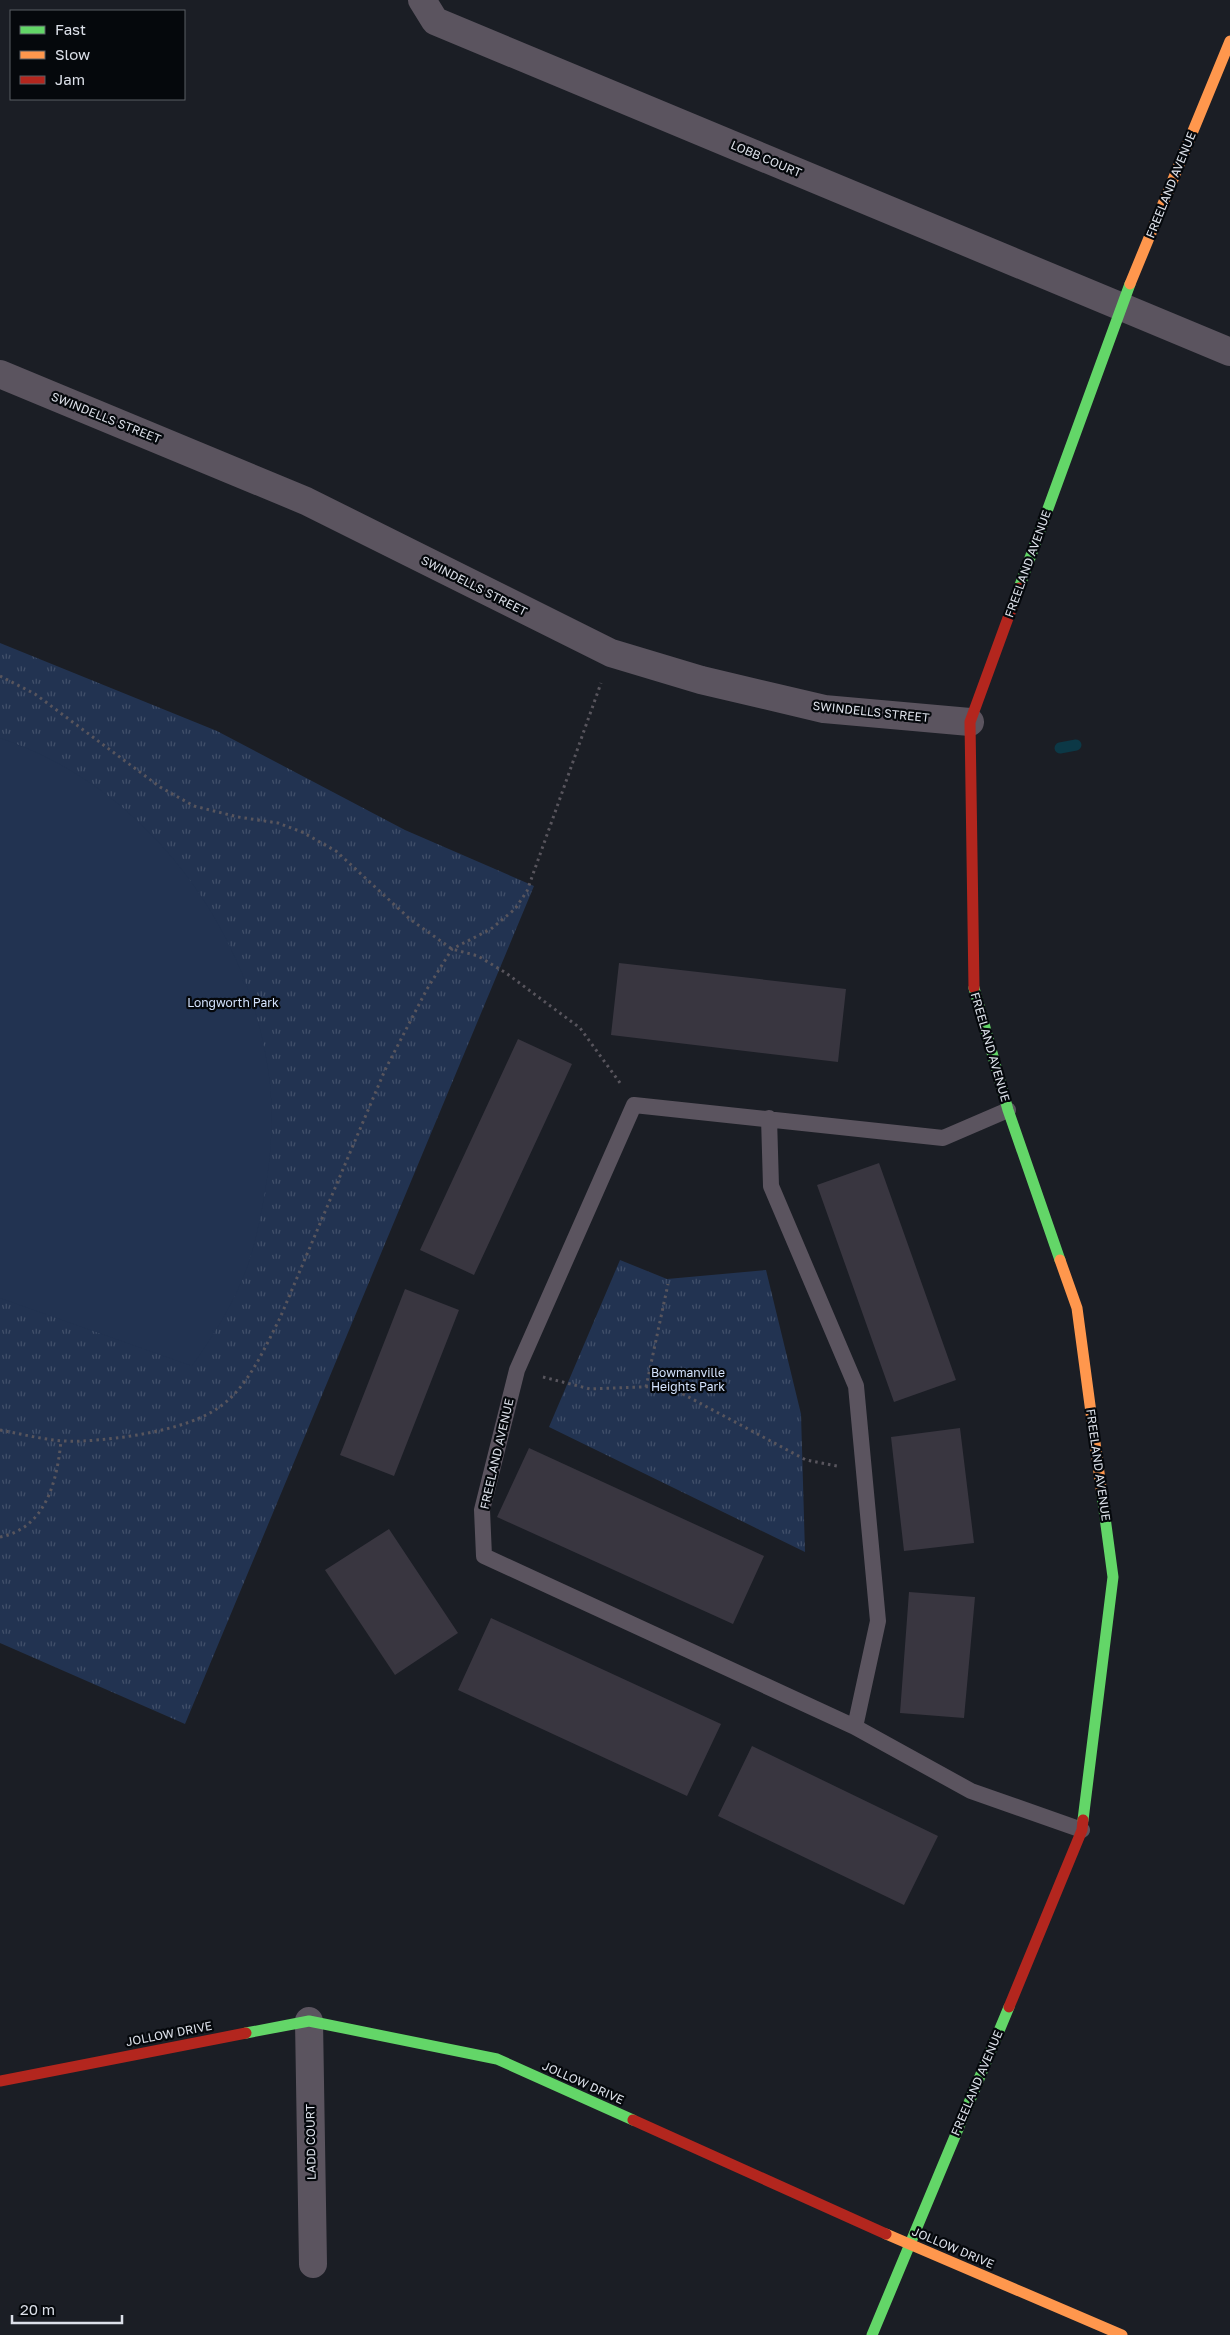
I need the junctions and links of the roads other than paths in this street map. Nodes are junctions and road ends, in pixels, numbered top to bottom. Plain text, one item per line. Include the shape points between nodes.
1 (422, 0) edge
2 (1230, 41) edge
3 (1121, 306) junction
4 (1230, 352) edge
5 (0, 374) edge
6 (970, 722) junction
7 (1008, 1110) junction
8 (769, 1118) junction
9 (855, 1727) junction
10 (1082, 1830) junction
11 (309, 2021) junction
12 (0, 2080) edge
13 (910, 2245) junction
14 (313, 2264) dead end
15 (872, 2335) edge
16 (1122, 2335) edge

1 - 3 street, LOBB COURT via 434,21
2 - 3 street, FREELAND AVENUE
3 - 4 street, LOBB COURT
3 - 6 street, FREELAND AVENUE
5 - 6 street, SWINDELLS STREET via 306,500 611,653 701,680 824,709
6 - 7 street, FREELAND AVENUE via 974,994
7 - 8 lane, FREELAND AVENUE via 943,1138
7 - 10 street, FREELAND AVENUE via 1077,1308 1113,1577
8 - 9 lane via 771,1186 856,1386 878,1621
8 - 9 lane, FREELAND AVENUE via 634,1105 517,1370 482,1510 484,1556
9 - 10 lane, FREELAND AVENUE via 971,1791
10 - 13 street, FREELAND AVENUE
11 - 12 street, JOLLOW DRIVE
11 - 13 street, JOLLOW DRIVE via 497,2060
11 - 14 street, LADD COURT
13 - 15 street, FREELAND AVENUE
13 - 16 street, JOLLOW DRIVE

